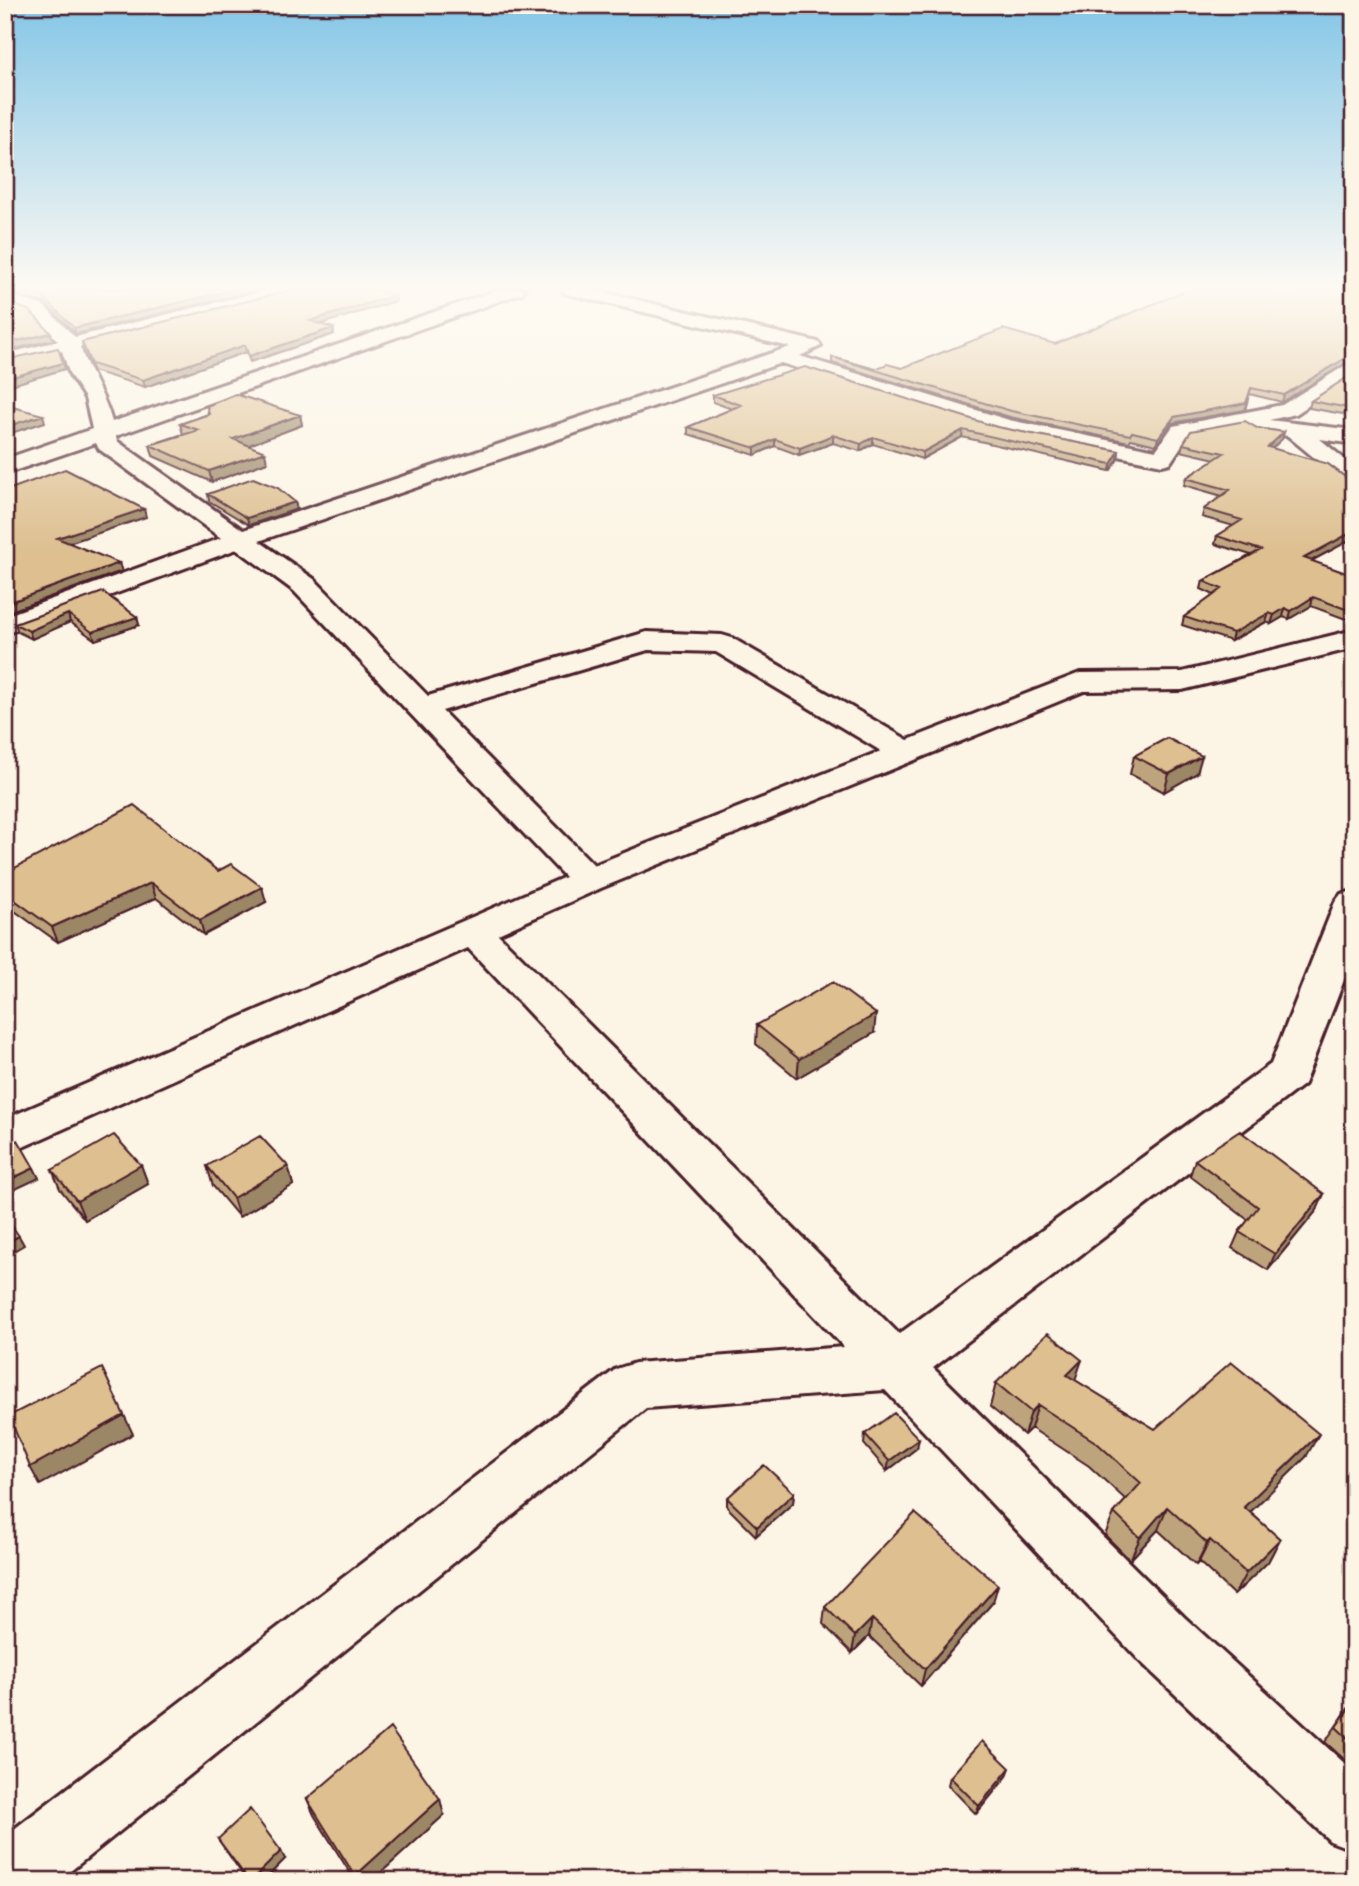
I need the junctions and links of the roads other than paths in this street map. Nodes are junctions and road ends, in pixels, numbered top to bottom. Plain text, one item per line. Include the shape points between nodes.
1 (81, 377) edge
2 (268, 377) edge
3 (718, 377) edge
4 (848, 377) edge
5 (1340, 377) edge
6 (1228, 422) junction
7 (1294, 430) junction
8 (105, 435) junction
9 (1354, 437) edge
10 (15, 443) dead end
11 (46, 454) junction
12 (5, 467) edge
13 (1354, 479) edge
14 (241, 539) junction
15 (5, 600) edge
16 (18, 622) edge
17 (1354, 639) edge
18 (422, 707) junction
19 (906, 752) junction
20 (588, 880) junction
21 (1354, 902) edge
22 (473, 931) junction
23 (5, 1138) edge
24 (896, 1366) junction
25 (1354, 1818) edge
26 (5, 1880) edge

1 - 8 street via 94,398
2 - 8 street
3 - 14 street
4 - 6 street via 1005,426 1162,458 1181,431
5 - 6 street via 1289,410
6 - 7 street
7 - 9 street
7 - 13 street
8 - 11 street
8 - 14 street via 107,444
10 - 11 street
11 - 12 street
14 - 16 street
14 - 18 street via 304,585
15 - 16 street
17 - 19 street via 1182,681 1080,682
18 - 19 street via 647,641 722,644
18 - 20 street
19 - 20 street
20 - 22 street
21 - 24 street via 1289,1073
22 - 23 street
22 - 24 street
24 - 25 street via 1162,1639
24 - 26 street via 635,1386

